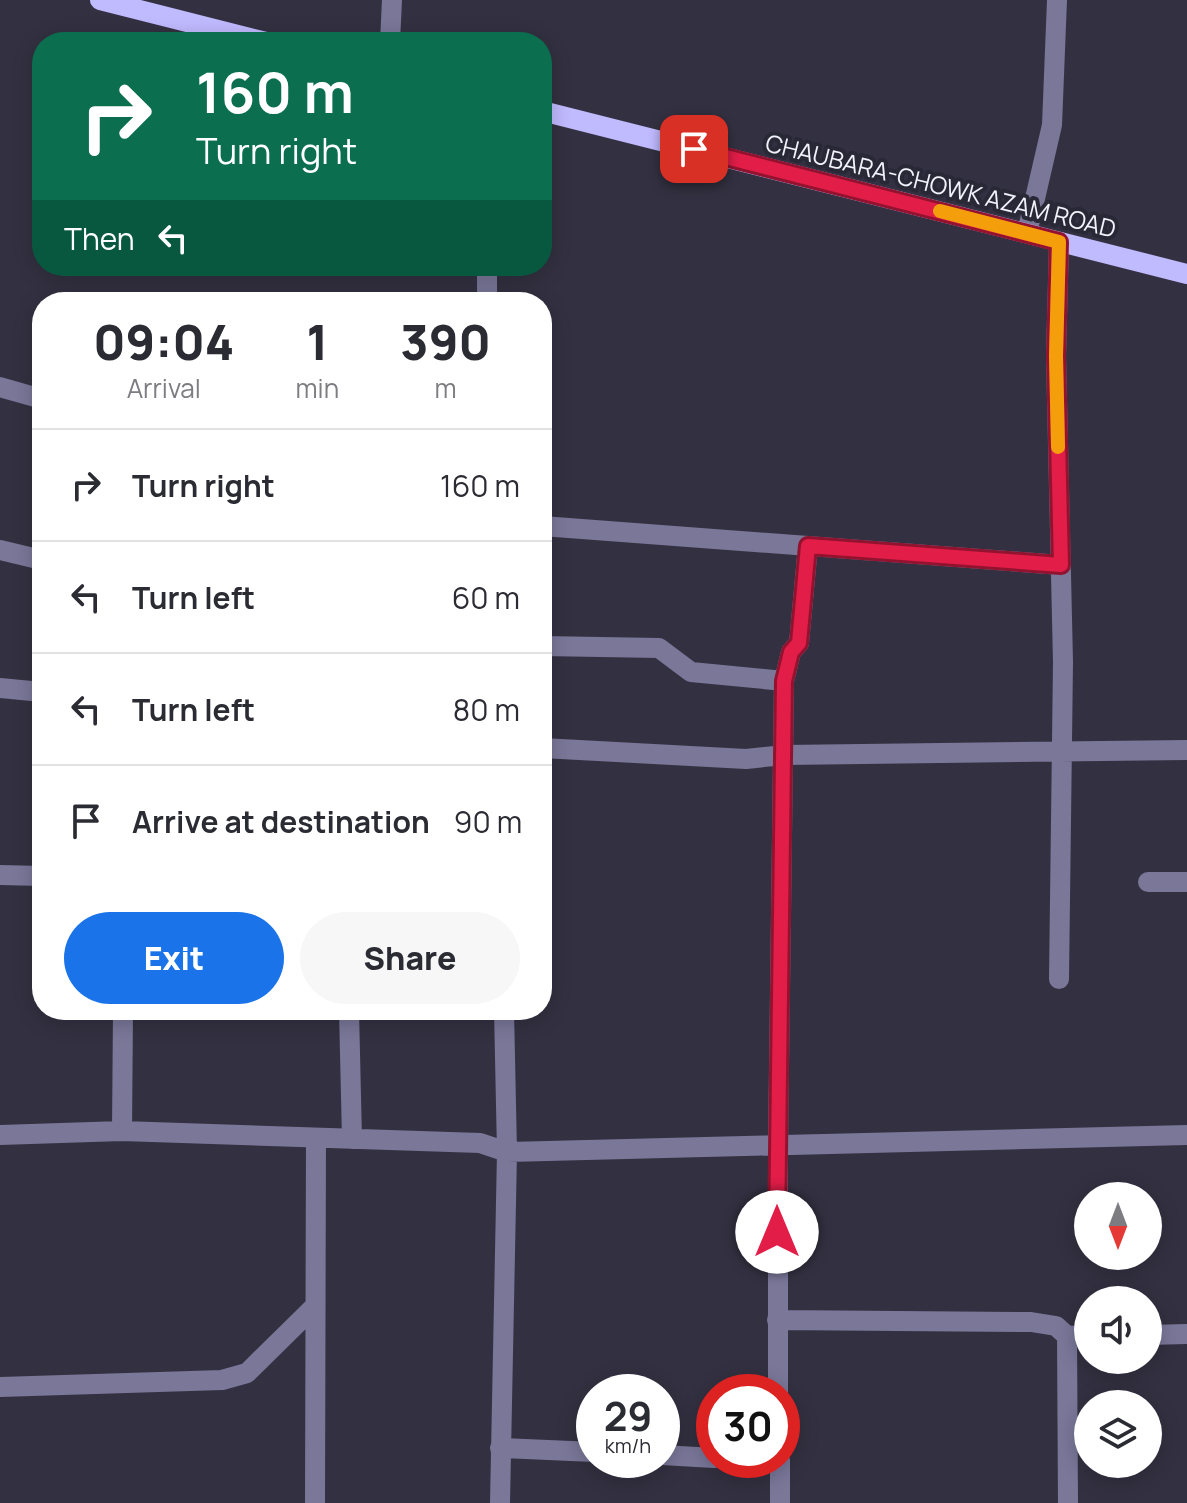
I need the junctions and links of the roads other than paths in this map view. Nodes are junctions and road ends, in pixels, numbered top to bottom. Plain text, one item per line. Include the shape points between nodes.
1 (100, 0) edge
2 (392, 0) edge
3 (1057, 0) edge
4 (226, 32) edge
5 (390, 32) edge
6 (552, 114) edge
7 (1027, 233) junction
8 (1059, 242) junction
9 (1187, 274) edge
10 (0, 387) edge
11 (32, 396) edge
12 (552, 527) edge
13 (808, 546) junction
14 (0, 550) edge
15 (32, 558) edge
16 (1061, 565) junction
17 (552, 646) edge
18 (784, 681) junction
19 (0, 688) edge
20 (32, 688) edge
21 (552, 749) edge
22 (1187, 750) edge
23 (1062, 754) junction
24 (784, 755) junction
25 (0, 875) edge
26 (32, 876) edge
27 (1148, 882) dead end
28 (1187, 882) edge
29 (1059, 979) dead end
30 (123, 1020) edge
31 (349, 1020) edge
32 (504, 1020) edge
33 (122, 1131) junction
34 (0, 1135) edge
35 (1187, 1135) edge
36 (316, 1138) junction
37 (352, 1139) junction
38 (778, 1145) junction
39 (507, 1152) junction
40 (315, 1306) junction
41 (777, 1320) junction
42 (1187, 1334) edge
43 (1162, 1335) edge
44 (1067, 1336) junction
45 (1074, 1336) edge
46 (778, 1374) edge
47 (0, 1387) edge
48 (500, 1448) junction
49 (576, 1451) edge
50 (780, 1478) edge
51 (315, 1503) edge
52 (500, 1503) edge
53 (780, 1503) edge
54 (1068, 1503) edge

1 - 4 main road
2 - 5 street
3 - 7 street via 1052,125
6 - 7 main road, CHAUBARA-CHOWK AZAM ROAD
7 - 8 main road, CHAUBARA-CHOWK AZAM ROAD
8 - 9 main road, CHAUBARA-CHOWK AZAM ROAD
8 - 16 street
10 - 11 street
12 - 13 street
13 - 16 street
13 - 18 street via 799,643 791,652
14 - 15 street
16 - 23 street
17 - 18 street via 659,648 691,672
18 - 24 street
19 - 20 street
21 - 24 street via 746,759
22 - 23 street
23 - 24 street
23 - 29 street
24 - 38 street
25 - 26 street
27 - 28 street
30 - 33 street
31 - 37 street
32 - 39 street
33 - 34 street
33 - 36 street
35 - 38 street
36 - 37 street
36 - 40 street
37 - 39 street via 480,1143
38 - 39 street
38 - 41 street
39 - 48 street
40 - 47 street via 247,1373 222,1380
40 - 51 street
41 - 44 street via 1031,1322 1056,1326
41 - 46 street
42 - 43 street
44 - 45 street
44 - 54 street
48 - 49 street
48 - 52 street
50 - 53 street

